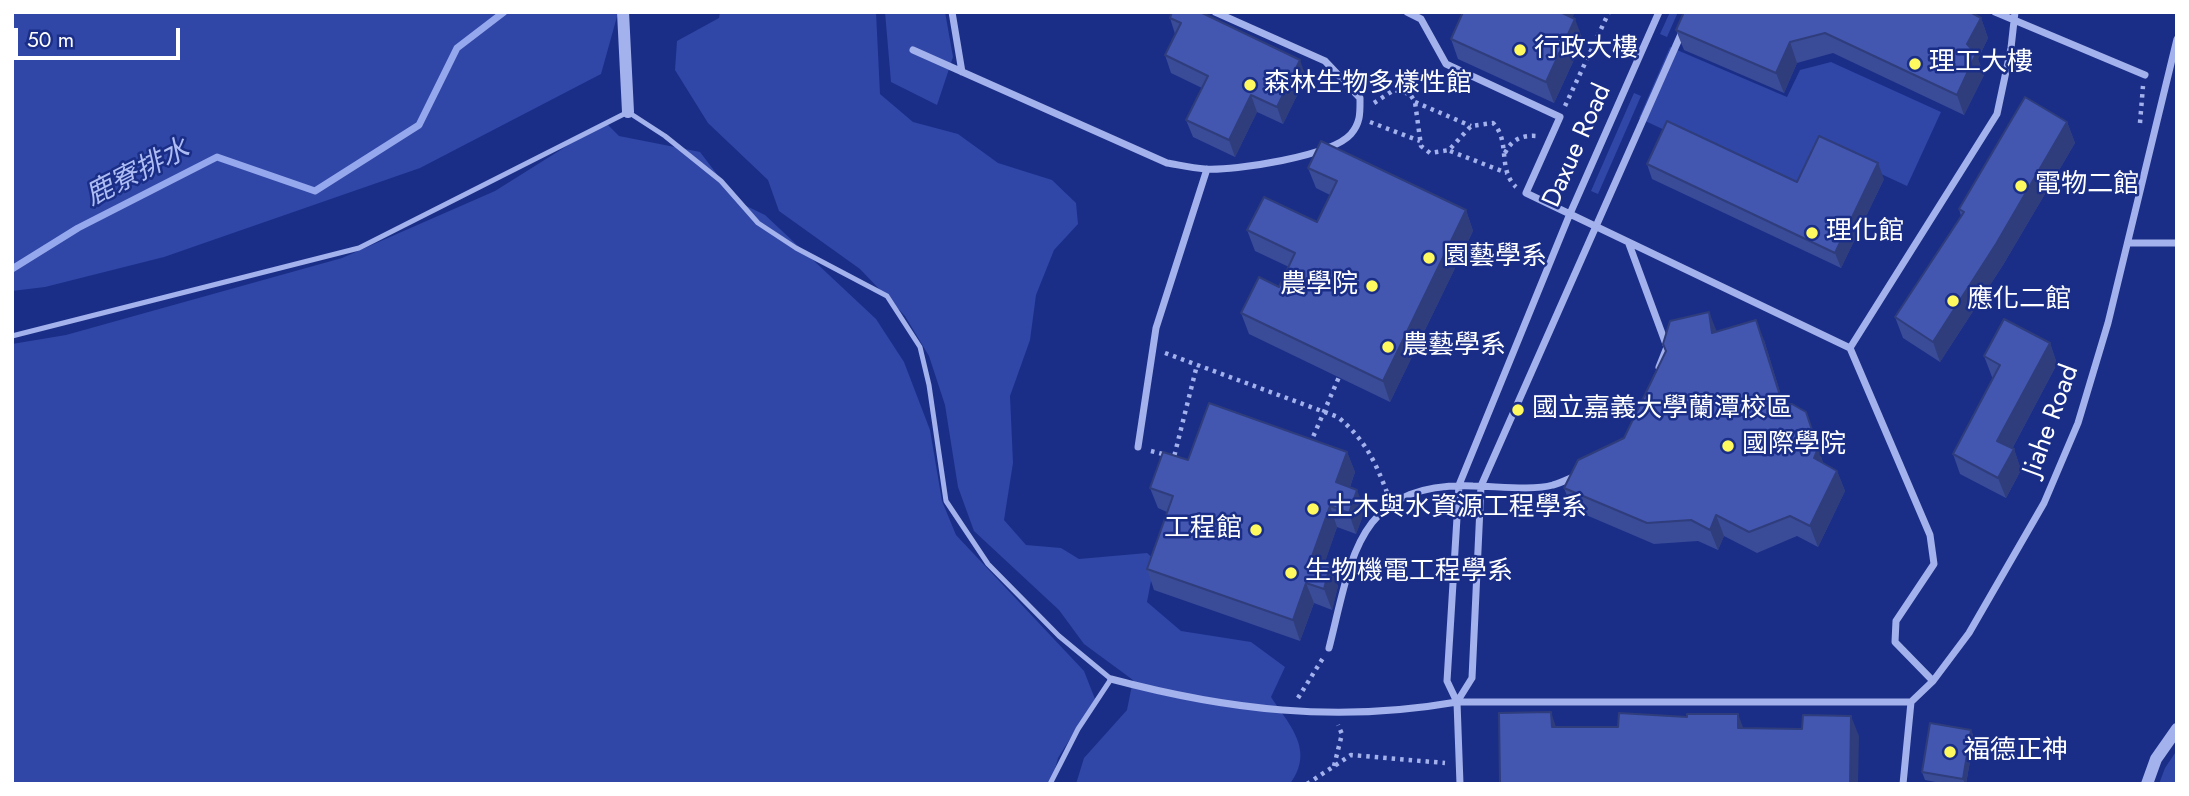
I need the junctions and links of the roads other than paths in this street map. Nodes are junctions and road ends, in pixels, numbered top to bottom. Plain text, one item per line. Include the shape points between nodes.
1 (623, 12) edge
2 (953, 12) edge
3 (1216, 12) edge
4 (1407, 12) edge
5 (1659, 12) edge
6 (1995, 12) edge
7 (1227, 15) edge
8 (2014, 17) edge
9 (1685, 25) edge
10 (2177, 39) edge
11 (913, 50) dead end
12 (962, 72) junction
13 (2145, 75) dead end
14 (628, 112) junction
15 (1207, 169) junction
16 (1569, 216) junction
17 (1595, 228) junction
18 (1628, 243) junction
19 (2128, 243) junction
20 (2177, 243) edge
21 (12, 336) edge
22 (1850, 348) junction
23 (1658, 371) edge
24 (1138, 447) road end
25 (1587, 470) edge
26 (1459, 485) junction
27 (1481, 486) junction
28 (1329, 648) road end
29 (1111, 679) junction
30 (1933, 681) junction
31 (1457, 702) junction
32 (1911, 702) junction
33 (2177, 729) edge
34 (1050, 784) edge
35 (1460, 784) edge
36 (1903, 784) edge
37 (2147, 784) edge

1 - 14 street
2 - 12 street
3 - 7 street
4 - 16 street via 1421,19 1446,64 1560,117 1525,193
5 - 16 street, Daxue Road
6 - 8 street
7 - 15 street via 1325,61 1360,98 1361,118 1338,145 1273,162
8 - 13 street
8 - 22 street via 1997,114
9 - 17 street
10 - 19 street, Jiahe Road
11 - 12 street
12 - 15 street via 1167,163
14 - 21 lane via 359,248
14 - 29 lane via 721,181 758,223 887,296 920,347 946,501 988,564 1059,636
15 - 24 street via 1156,328
16 - 17 street
16 - 26 street, Daxue Road
17 - 18 street
17 - 27 street
18 - 22 street
18 - 23 street via 1667,347
19 - 20 street
19 - 30 street, Jiahe Road via 2078,423 2044,503 1969,633
22 - 30 street via 1930,535 1934,564 1896,621 1895,642
25 - 27 street via 1552,486
26 - 27 street
26 - 28 street via 1390,502 1363,533 1349,564
26 - 31 street, Daxue Road via 1447,681
27 - 31 street via 1472,678
29 - 31 street via 1245,708 1409,710
29 - 34 lane
30 - 32 street, Jiahe Road
31 - 32 street
31 - 35 street, Daxue Road
32 - 36 street
33 - 37 street via 2156,759

